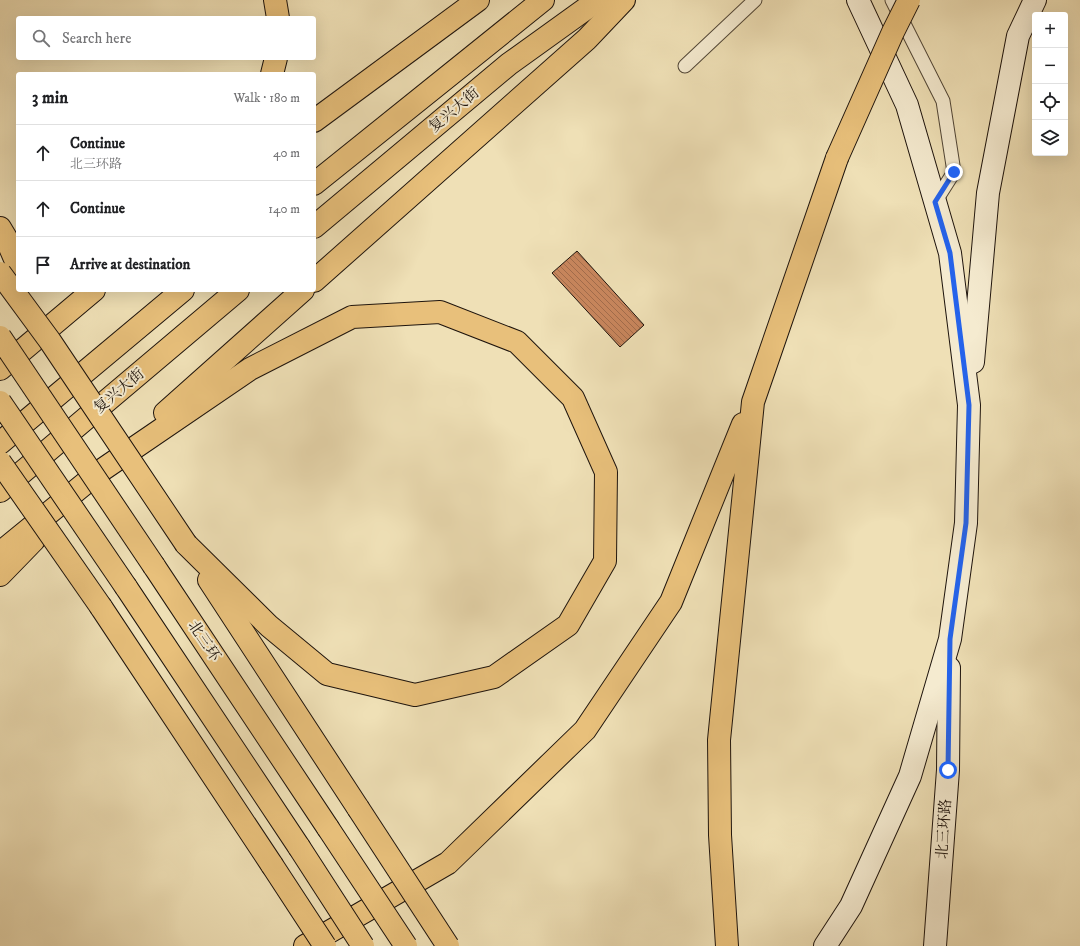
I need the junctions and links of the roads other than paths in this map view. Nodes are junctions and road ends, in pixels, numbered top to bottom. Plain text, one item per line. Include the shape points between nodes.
1 (275, 0) edge
2 (478, 0) edge
3 (543, 0) edge
4 (598, 0) edge
5 (624, 0) edge
6 (755, 0) edge
7 (858, 0) edge
8 (892, 0) edge
9 (909, 0) edge
10 (1035, 0) edge
11 (278, 16) edge
12 (276, 60) edge
13 (685, 66) dead end
14 (272, 72) edge
15 (316, 120) edge
16 (316, 182) edge
17 (935, 202) junction
18 (316, 225) edge
19 (3, 233) edge
20 (16, 262) edge
21 (0, 273) edge
22 (316, 279) edge
23 (29, 292) edge
24 (92, 292) edge
25 (181, 292) edge
26 (236, 292) edge
27 (302, 292) edge
28 (0, 337) edge
29 (50, 340) junction
30 (0, 369) edge
31 (0, 402) edge
32 (753, 402) junction
33 (969, 405) junction
34 (0, 443) edge
35 (0, 462) edge
36 (99, 472) junction
37 (0, 491) edge
38 (186, 544) junction
39 (0, 553) edge
40 (0, 576) edge
41 (950, 639) junction
42 (726, 942) edge
43 (305, 946) edge
44 (325, 946) edge
45 (363, 946) edge
46 (406, 946) edge
47 (448, 946) edge
48 (824, 946) edge
49 (935, 946) edge

1 - 11 highway
2 - 15 highway
3 - 16 highway, 复兴大街
4 - 18 highway, 复兴大街 via 509,64
5 - 22 highway via 587,39
6 - 13 lane
7 - 17 main road via 908,105
8 - 17 lane via 943,101 954,172
9 - 32 highway, bridge via 892,32 837,158
10 - 33 main road via 1018,36 988,193
12 - 14 highway
17 - 33 main road via 950,253
19 - 20 highway
21 - 29 highway, bridge
23 - 29 highway, bridge
24 - 30 highway
25 - 34 highway
26 - 37 highway, 复兴大街
27 - 36 highway
28 - 46 highway, 北三环, bridge
29 - 38 highway, bridge
31 - 45 highway, bridge via 126,587
32 - 42 highway via 718,740
32 - 43 highway via 671,602 585,730 448,863
33 - 41 main road via 966,523
35 - 44 highway, bridge via 101,607
36 - 38 highway via 250,369 352,317 440,312 517,342 573,398 606,472 604,561 568,624 494,677 415,695 327,674 269,626
36 - 39 highway
36 - 40 highway
38 - 47 highway, bridge
41 - 48 main road via 910,776 851,906
41 - 49 main road, 北三环路 via 948,770

